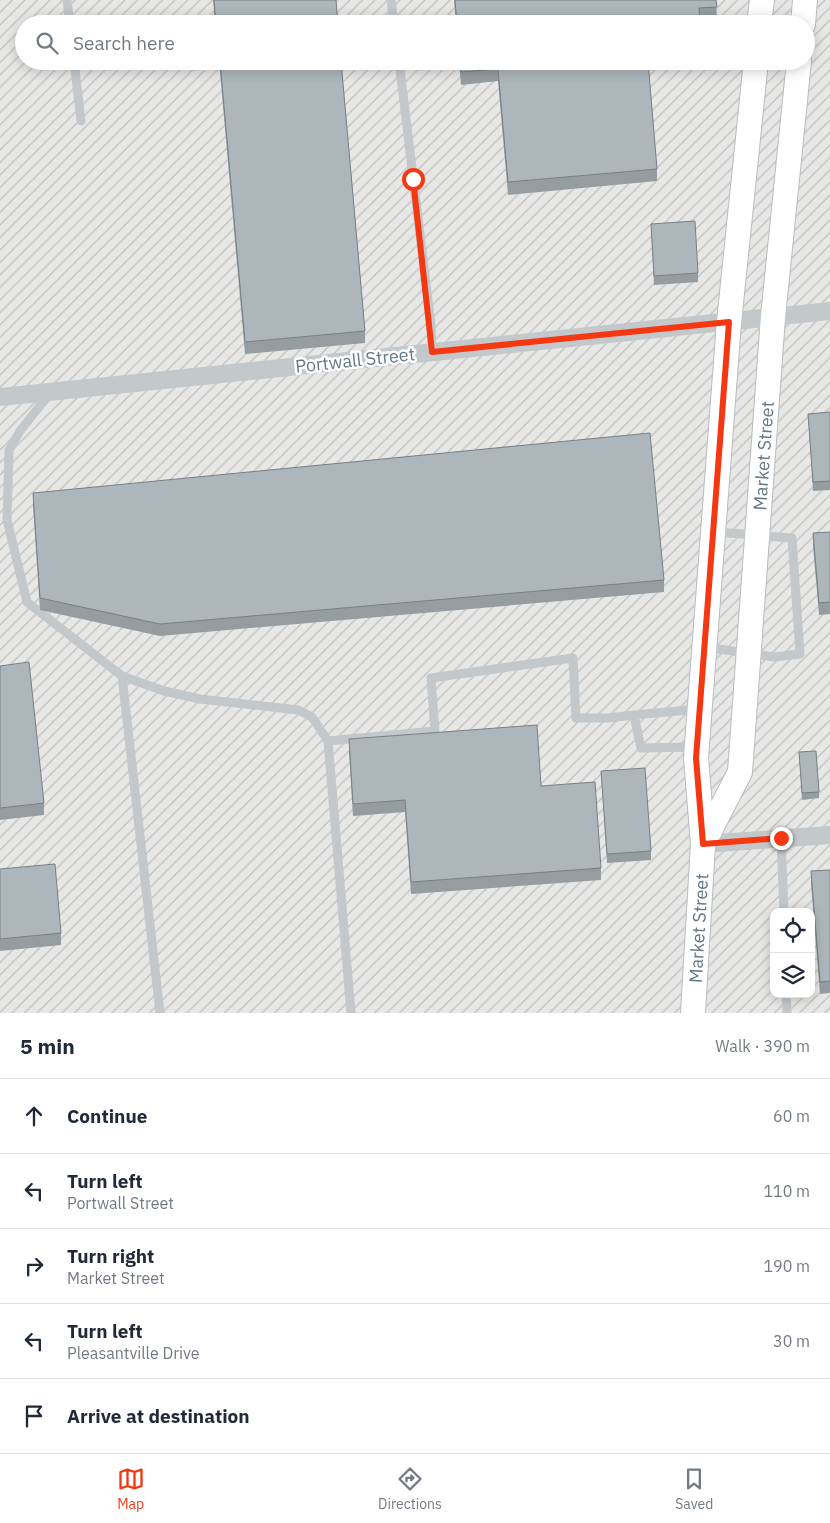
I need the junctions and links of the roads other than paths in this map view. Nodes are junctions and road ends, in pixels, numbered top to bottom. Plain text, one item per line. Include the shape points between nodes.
1 (68, 0) edge
2 (391, 0) edge
3 (762, 0) edge
4 (805, 0) edge
5 (69, 15) edge
6 (393, 15) edge
7 (760, 15) edge
8 (803, 15) edge
9 (75, 70) edge
10 (400, 70) edge
11 (755, 70) edge
12 (798, 70) edge
13 (81, 121) dead end
14 (830, 311) edge
15 (772, 317) junction
16 (729, 322) junction
17 (432, 352) junction
18 (51, 392) junction
19 (0, 397) edge
20 (713, 532) junction
21 (757, 536) junction
22 (704, 647) junction
23 (748, 653) junction
24 (122, 676) junction
25 (699, 709) junction
26 (634, 715) junction
27 (328, 741) junction
28 (696, 747) junction
29 (830, 835) edge
30 (781, 838) junction
31 (703, 844) junction
32 (784, 908) edge
33 (786, 998) edge
34 (160, 1013) edge
35 (351, 1013) edge
36 (694, 1013) edge
37 (787, 1013) edge

1 - 5 lane
2 - 6 lane
3 - 7 main road
4 - 8 main road
9 - 13 lane
10 - 17 lane
11 - 16 main road, Market Street
12 - 15 main road, Market Street
14 - 15 street, Portwall Street
15 - 16 street, Portwall Street
15 - 21 main road, Market Street
16 - 17 street, Portwall Street
16 - 20 main road, Market Street
17 - 18 street, Portwall Street
18 - 19 street, Portwall Street
18 - 24 lane via 9,450 7,520 27,602
20 - 21 lane
20 - 22 main road, Market Street
21 - 23 main road, Market Street
21 - 23 lane via 792,538 800,654 774,657
22 - 23 lane
22 - 25 main road, Market Street
23 - 31 main road, Market Street via 740,772
24 - 27 lane via 164,691 200,699 298,710 312,717
24 - 34 lane
25 - 26 lane
25 - 28 main road, Market Street
26 - 27 lane via 576,718 573,658 431,678 435,731
26 - 28 lane via 641,748
27 - 35 lane
28 - 31 main road, Market Street
29 - 30 street
30 - 31 street
30 - 32 lane
31 - 36 main road, Market Street
33 - 37 lane

